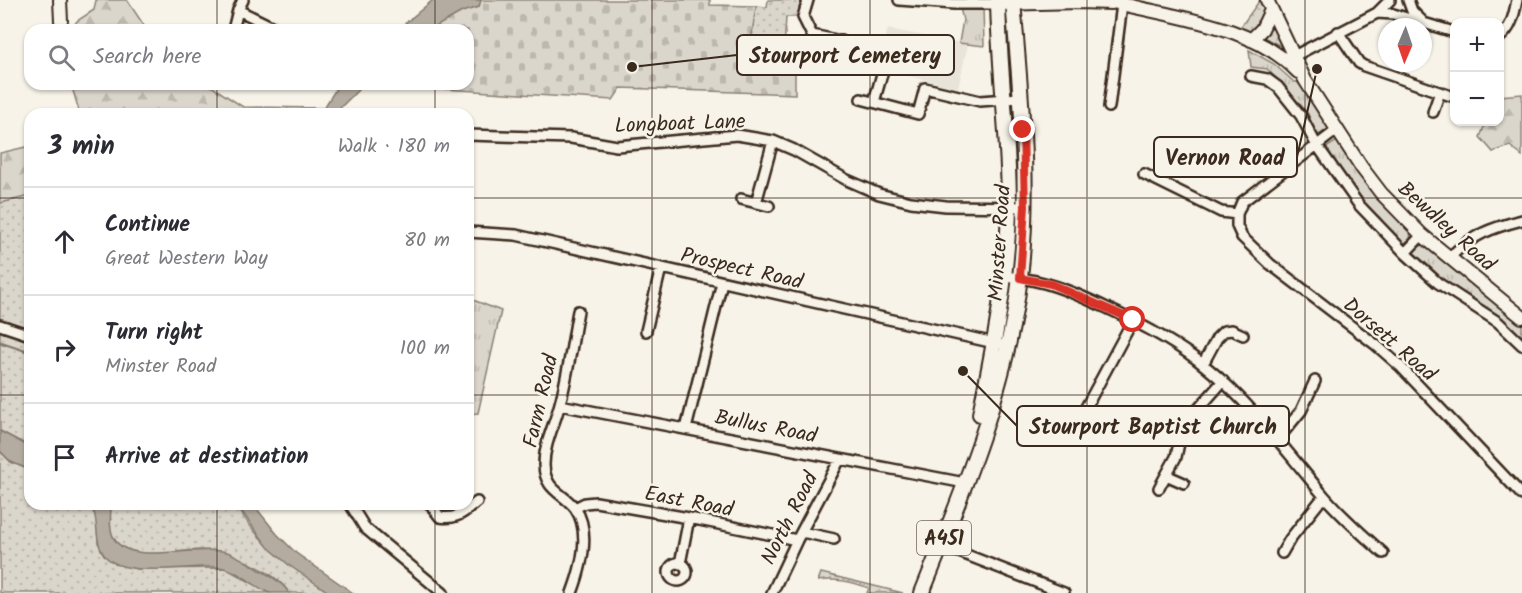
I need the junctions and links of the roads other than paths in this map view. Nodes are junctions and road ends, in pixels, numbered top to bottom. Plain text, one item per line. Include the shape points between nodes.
1 (60, 0) edge
2 (243, 0) edge
3 (808, 0) edge
4 (899, 0) edge
5 (1106, 0) edge
6 (1390, 0) edge
7 (1408, 0) edge
8 (1517, 0) edge
9 (922, 1) edge
10 (992, 2) edge
11 (1013, 2) edge
12 (1122, 4) junction
13 (1269, 5) edge
14 (238, 10) junction
15 (1377, 13) junction
16 (1405, 18) edge
17 (1420, 18) edge
18 (61, 21) dead end
19 (234, 24) edge
20 (267, 24) edge
21 (1432, 26) edge
22 (1450, 31) edge
23 (1338, 32) junction
24 (1504, 34) edge
25 (1251, 40) junction
26 (841, 41) dead end
27 (1294, 56) junction
28 (882, 74) dead end
29 (1251, 76) dead end
30 (1305, 80) junction
31 (1440, 93) junction
32 (1450, 96) edge
33 (1020, 98) junction
34 (861, 99) dead end
35 (1005, 99) junction
36 (874, 102) junction
37 (1109, 107) dead end
38 (1434, 112) dead end
39 (1337, 130) junction
40 (474, 135) edge
41 (773, 141) junction
42 (1317, 144) junction
43 (1144, 174) dead end
44 (741, 199) dead end
45 (756, 203) junction
46 (769, 206) dead end
47 (1009, 207) junction
48 (1025, 207) junction
49 (1237, 214) junction
50 (1522, 220) edge
51 (474, 232) edge
52 (1422, 235) junction
53 (1405, 253) junction
54 (1450, 257) junction
55 (660, 268) junction
56 (1004, 276) junction
57 (1020, 278) junction
58 (722, 282) junction
59 (578, 311) dead end
60 (1520, 313) edge
61 (1133, 320) junction
62 (0, 325) edge
63 (646, 331) dead end
64 (24, 333) edge
65 (1243, 335) dead end
66 (1001, 345) junction
67 (1522, 345) edge
68 (1203, 364) junction
69 (1223, 381) junction
70 (1315, 381) dead end
71 (560, 405) junction
72 (686, 429) junction
73 (1071, 435) dead end
74 (1278, 439) junction
75 (840, 459) junction
76 (1166, 475) junction
77 (965, 483) junction
78 (1184, 483) dead end
79 (1159, 488) dead end
80 (1522, 495) edge
81 (1324, 496) junction
82 (477, 502) dead end
83 (474, 504) edge
84 (575, 508) junction
85 (354, 510) edge
86 (435, 510) edge
87 (467, 510) edge
88 (689, 518) junction
89 (799, 536) junction
90 (834, 539) dead end
91 (941, 545) junction
92 (1282, 553) dead end
93 (1383, 553) dead end
94 (680, 564) dead end
95 (443, 593) edge
96 (572, 593) edge
97 (772, 593) edge
98 (922, 593) edge
99 (1064, 593) edge

1 - 18 main road
2 - 14 street
3 - 26 street via 802,17 812,35
4 - 9 street
5 - 12 main road
6 - 15 street
7 - 17 street
8 - 24 street via 1511,24
9 - 10 street
10 - 11 main road
10 - 35 main road, Minster Road / A451
11 - 12 main road
11 - 33 main road, Minster Road / A451
12 - 25 main road
12 - 37 street
13 - 25 main road via 1262,28
13 - 27 main road, Bewdley Road
14 - 19 street
14 - 20 street
15 - 16 street
15 - 23 street
21 - 22 street
23 - 27 street
23 - 31 street via 1364,66
25 - 30 main road via 1282,57
27 - 30 main road, Bewdley Road
28 - 36 street
29 - 42 street, Bewdley Road via 1267,79 1278,87
30 - 39 main road, Bewdley Road
31 - 32 street
31 - 38 street
33 - 35 street
33 - 48 main road, Minster Road / A451
34 - 36 street
35 - 36 street via 980,100 925,87 918,114
35 - 47 main road, Minster Road / A451
39 - 42 street
39 - 52 main road, Bewdley Road via 1381,193
40 - 41 street, Longboat Lane via 571,138 617,146 737,135
41 - 45 street
41 - 47 street, Longboat Lane via 879,194 946,206
42 - 49 street via 1242,202
42 - 53 street, Bewdley Road via 1359,205
43 - 49 street via 1221,212
44 - 45 street
45 - 46 street
47 - 48 street, Longboat Lane
47 - 56 main road, Minster Road / A451
48 - 57 main road, Minster Road / A451
49 - 80 street, Dorsett Road via 1242,237 1269,264 1400,366
50 - 54 street via 1490,228 1465,242
51 - 55 street, Prospect Road via 516,236
52 - 53 street
52 - 54 main road, Bewdley Road
53 - 67 street, Bewdley Road via 1438,283 1498,322
54 - 60 main road, Bewdley Road
55 - 58 street, Prospect Road
55 - 63 street
56 - 57 street
56 - 66 main road, Minster Road / A451
57 - 61 street via 1061,287
57 - 66 main road, Minster Road / A451
58 - 66 street, Prospect Road
58 - 72 street
59 - 71 street, Farm Road
61 - 68 street
61 - 73 street
62 - 64 street
65 - 68 street via 1224,331
66 - 77 main road, Minster Road / A451 via 983,431
68 - 69 street
69 - 74 street
69 - 76 street via 1186,423
70 - 74 street via 1301,411
71 - 72 street, Bullus Road
71 - 84 street, Farm Road via 544,466 550,486
72 - 75 street, Bullus Road
74 - 81 street
75 - 77 street, Bullus Road
75 - 89 street, North Road
76 - 78 street
76 - 79 street
77 - 91 main road, Minster Road / A451
81 - 92 street
81 - 93 street
82 - 83 street
84 - 88 street, East Road via 596,502
84 - 96 street via 582,526 583,548
85 - 95 street via 365,528
86 - 87 street via 440,517 450,519
88 - 89 street, East Road
88 - 94 street
89 - 90 street, East Road
89 - 97 street, North Road
91 - 98 main road, Minster Road / A451
91 - 99 street

